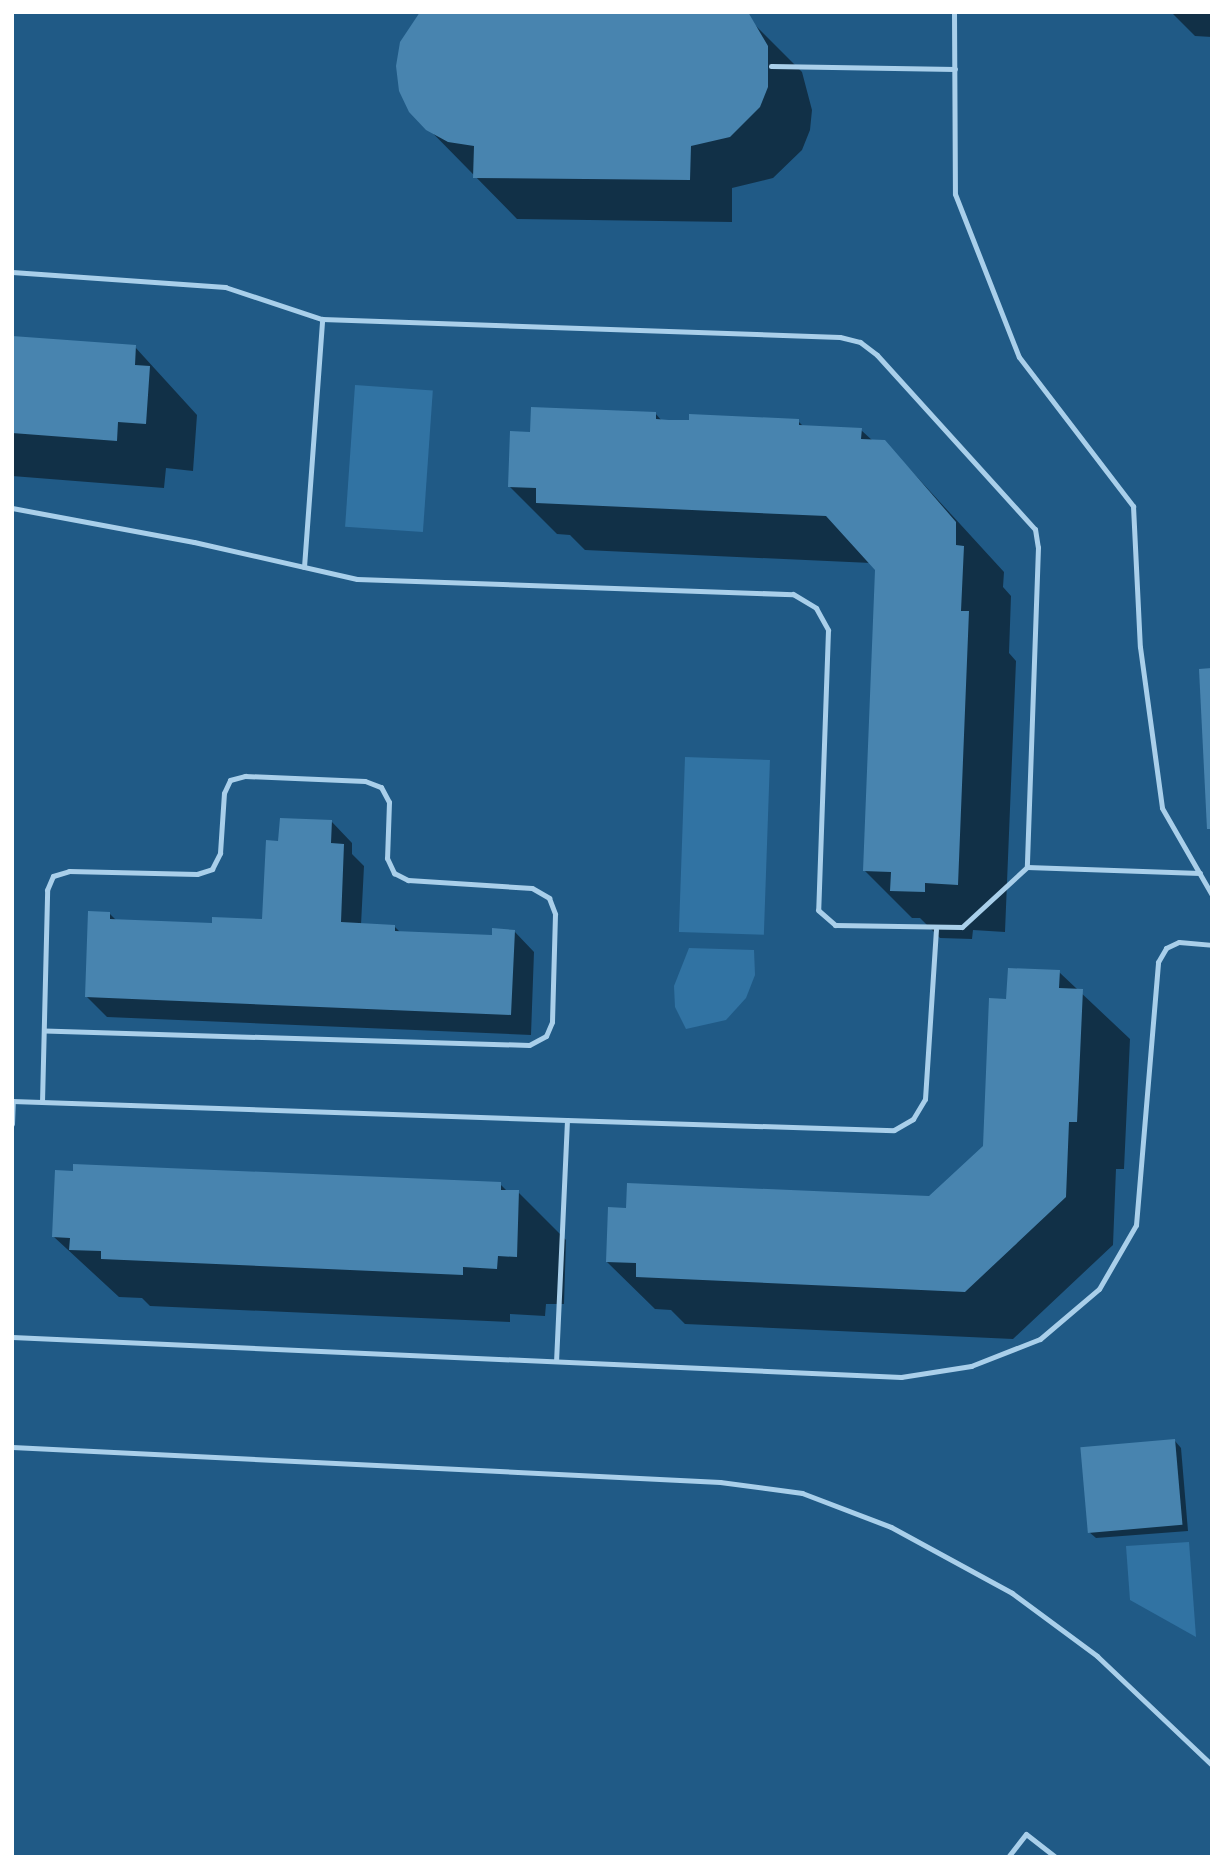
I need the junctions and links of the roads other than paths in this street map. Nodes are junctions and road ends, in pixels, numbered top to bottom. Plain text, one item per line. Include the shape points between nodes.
1 (954, 12) edge
2 (771, 66) dead end
3 (955, 69) junction
4 (12, 272) edge
5 (322, 318) junction
6 (12, 508) edge
7 (304, 567) junction
8 (1027, 867) junction
9 (1199, 873) junction
10 (1212, 895) edge
11 (936, 929) junction
12 (1212, 945) edge
13 (44, 1031) junction
14 (13, 1101) edge
15 (42, 1102) junction
16 (567, 1120) junction
17 (12, 1124) edge
18 (12, 1337) edge
19 (556, 1361) junction
20 (12, 1447) edge
21 (1212, 1765) edge
22 (1008, 1857) edge
23 (1055, 1857) edge

1 - 3 lane
2 - 3 lane
3 - 9 lane via 955,194 1019,357 1133,506 1140,647 1162,808
4 - 5 lane via 225,287
5 - 7 lane
5 - 8 lane via 840,337 860,342 877,355 1035,529
6 - 7 lane
7 - 11 lane via 357,579 793,594 816,608 828,630 818,910 835,925
8 - 9 lane
8 - 11 lane via 962,927
9 - 10 lane
11 - 16 lane via 925,1099 913,1119 894,1130
12 - 19 lane via 1166,947 1158,962 1136,1225 1099,1290 1040,1339 971,1366 901,1377
13 - 13 lane via 47,890 54,876 69,871 197,874 212,869 220,853 224,793 230,780 245,776 365,781 382,787 388,802 387,858 394,873 408,880 532,888 549,898 555,914 552,1022 545,1036 528,1045
13 - 15 lane
14 - 15 lane
14 - 17 lane
15 - 16 lane
16 - 19 lane
18 - 19 lane
20 - 21 lane via 720,1482 802,1493 891,1527 1012,1593 1097,1656
22 - 23 lane via 1026,1834

